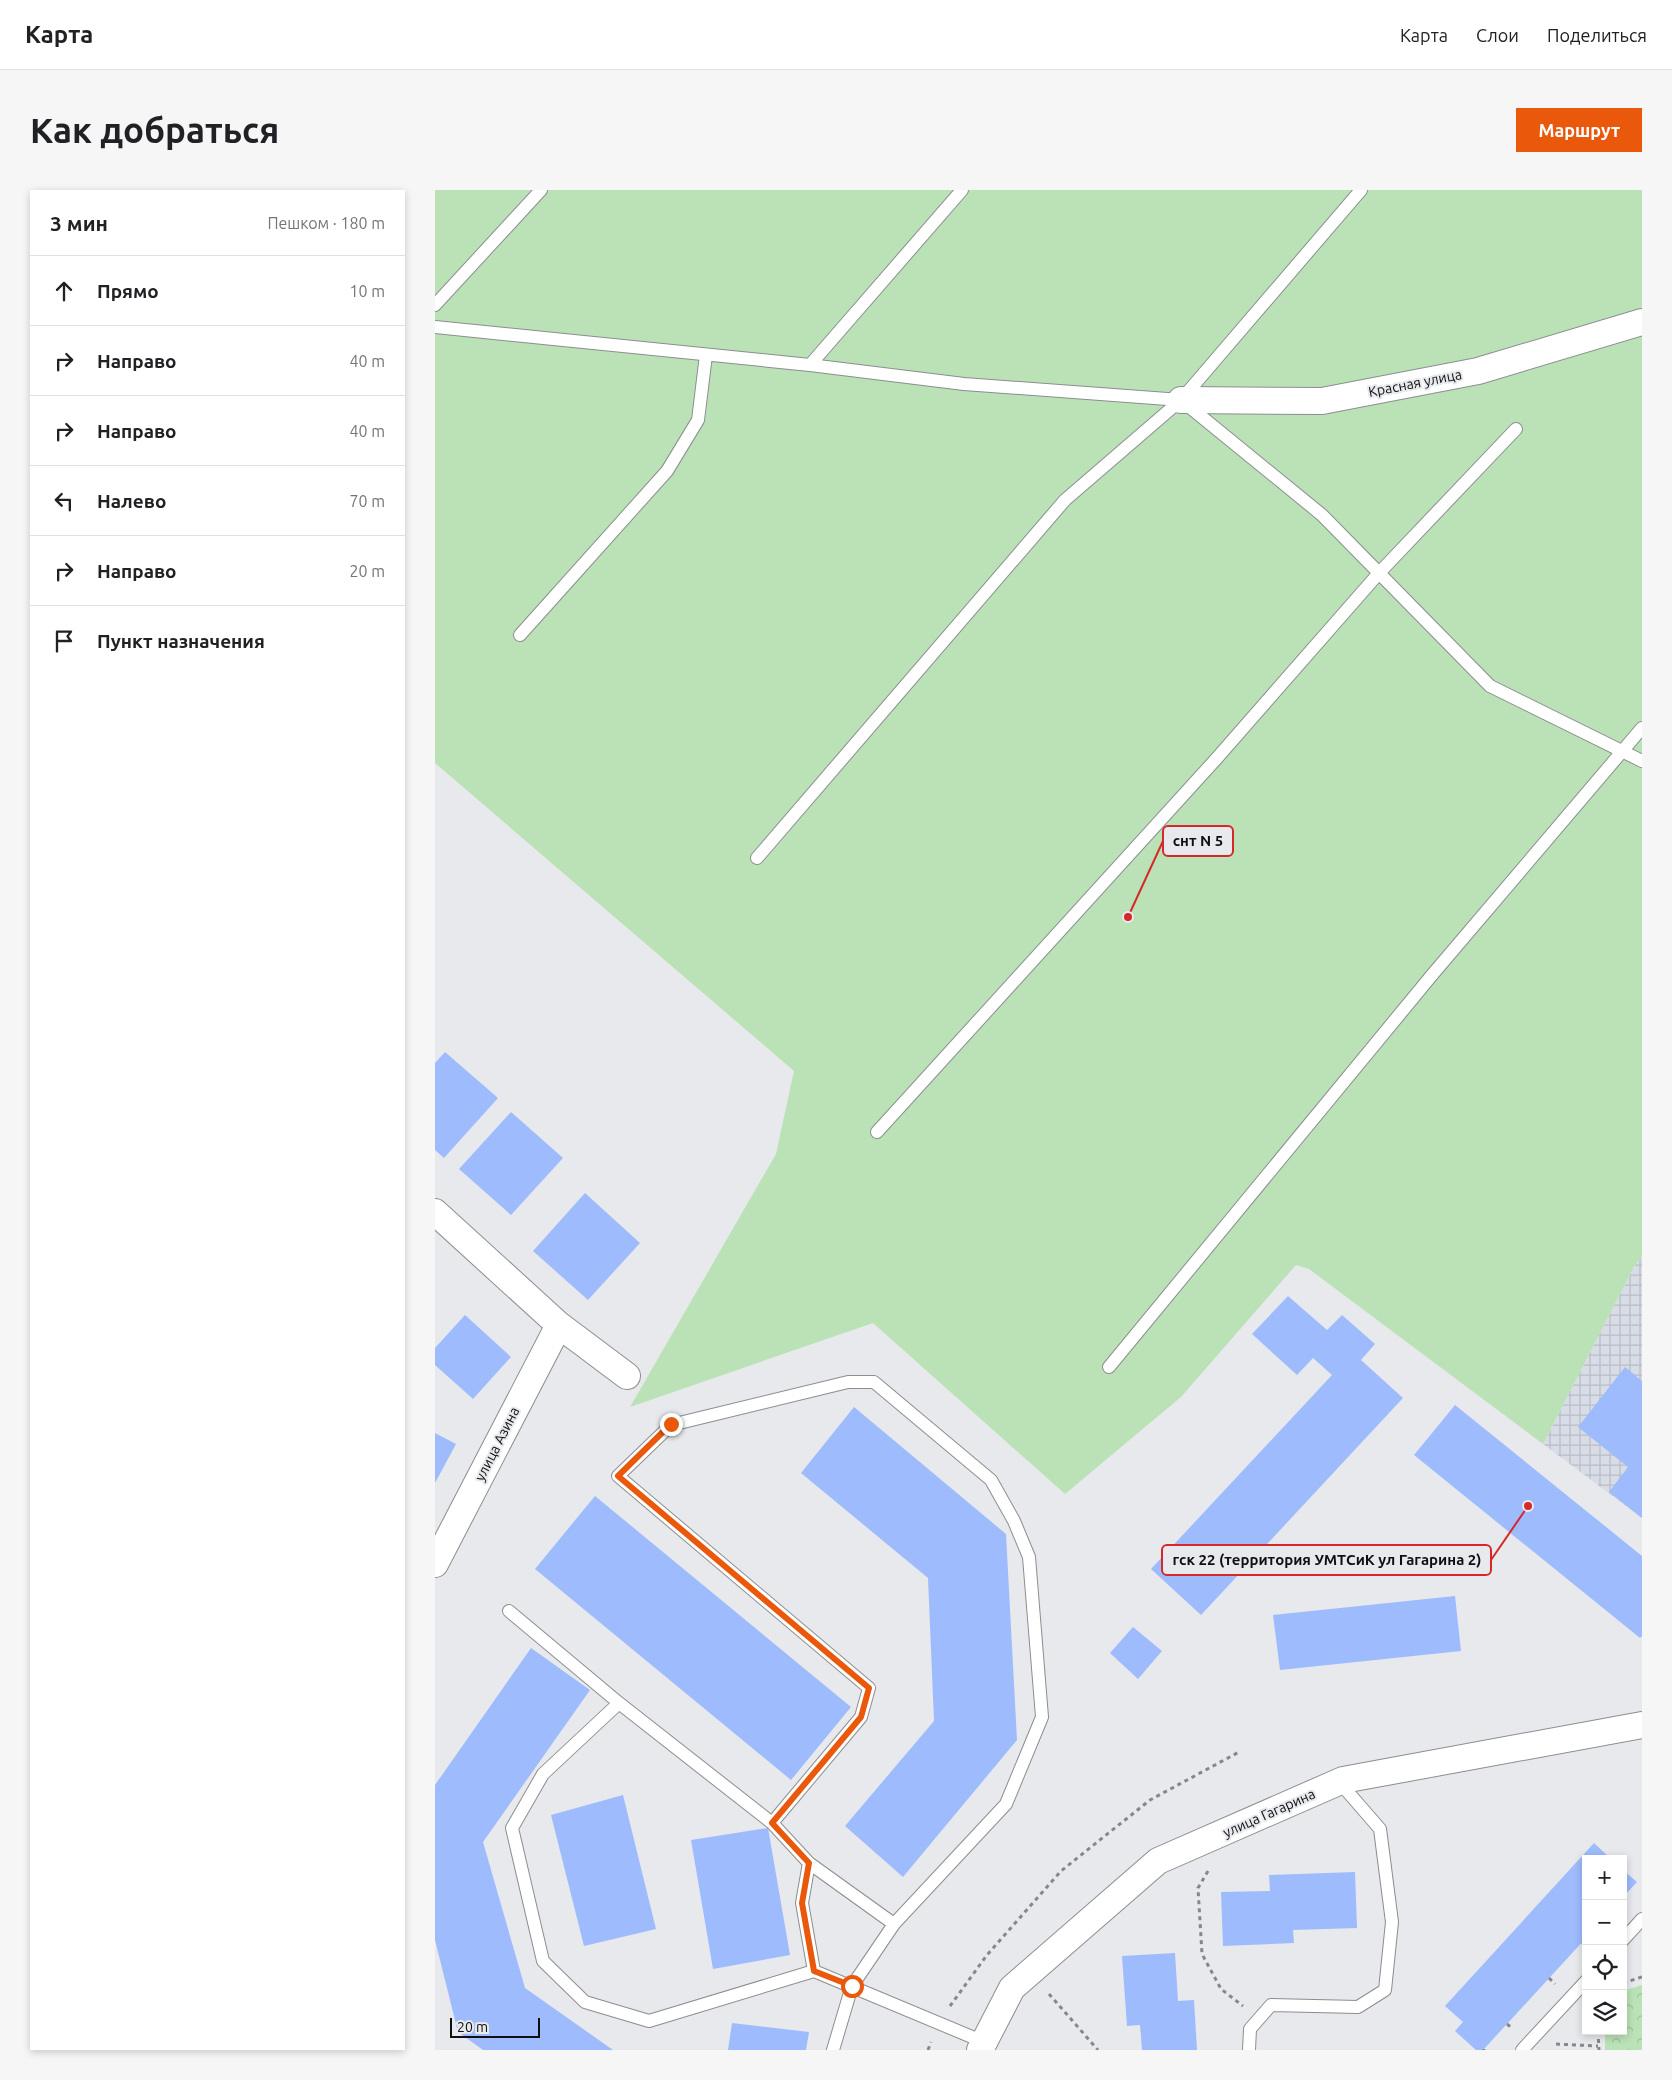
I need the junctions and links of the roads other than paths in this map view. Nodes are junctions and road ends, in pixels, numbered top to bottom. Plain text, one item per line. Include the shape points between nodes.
1 (541, 190) edge
2 (961, 190) edge
3 (1361, 190) edge
4 (435, 304) edge
5 (1642, 322) edge
6 (435, 327) edge
7 (707, 354) junction
8 (810, 365) junction
9 (1181, 400) junction
10 (1516, 429) dead end
11 (1379, 573) junction
12 (521, 635) dead end
13 (1642, 728) edge
14 (1621, 752) junction
15 (1642, 761) edge
16 (757, 858) dead end
17 (877, 1132) dead end
18 (435, 1212) edge
19 (559, 1325) junction
20 (1109, 1367) dead end
21 (627, 1376) dead end
22 (435, 1564) edge
23 (509, 1611) dead end
24 (619, 1703) junction
25 (1642, 1725) edge
26 (1343, 1780) junction
27 (772, 1823) junction
28 (809, 1863) junction
29 (1642, 1919) edge
30 (894, 1924) junction
31 (1627, 1936) edge
32 (814, 1971) junction
33 (1582, 1985) edge
34 (852, 1986) junction
35 (982, 2046) edge
36 (1525, 2047) edge
37 (833, 2050) edge
38 (1249, 2050) edge

1 - 4 lane
2 - 8 lane
3 - 9 lane
5 - 9 street, Красная улица via 1478,371 1322,401
6 - 7 lane
7 - 8 lane
7 - 12 lane via 698,420 667,471
8 - 9 lane via 964,384
9 - 11 lane via 1322,515
9 - 16 lane via 1065,500
10 - 11 lane
11 - 14 lane via 1490,686
11 - 17 lane via 1217,758
13 - 14 lane
14 - 15 lane
14 - 20 lane via 1432,975
18 - 19 street
19 - 21 street
19 - 22 street, улица Азина
23 - 24 lane
24 - 27 lane
24 - 32 lane via 543,1774 512,1828 543,1961 585,2002 649,2021
25 - 26 street, улица Гагарина
26 - 35 street, улица Гагарина via 1158,1861 1012,1988
26 - 38 lane via 1347,1792 1380,1829 1393,1922 1385,1990 1358,2007 1271,2005 1250,2029
27 - 28 lane
27 - 30 lane via 861,1717 869,1688 618,1476 671,1424 848,1382 874,1382 991,1480 1014,1521 1029,1557 1042,1717 1006,1804
28 - 30 lane
28 - 32 lane via 802,1903
29 - 31 lane
30 - 34 lane
32 - 34 lane
33 - 36 lane
34 - 35 lane
34 - 37 lane

